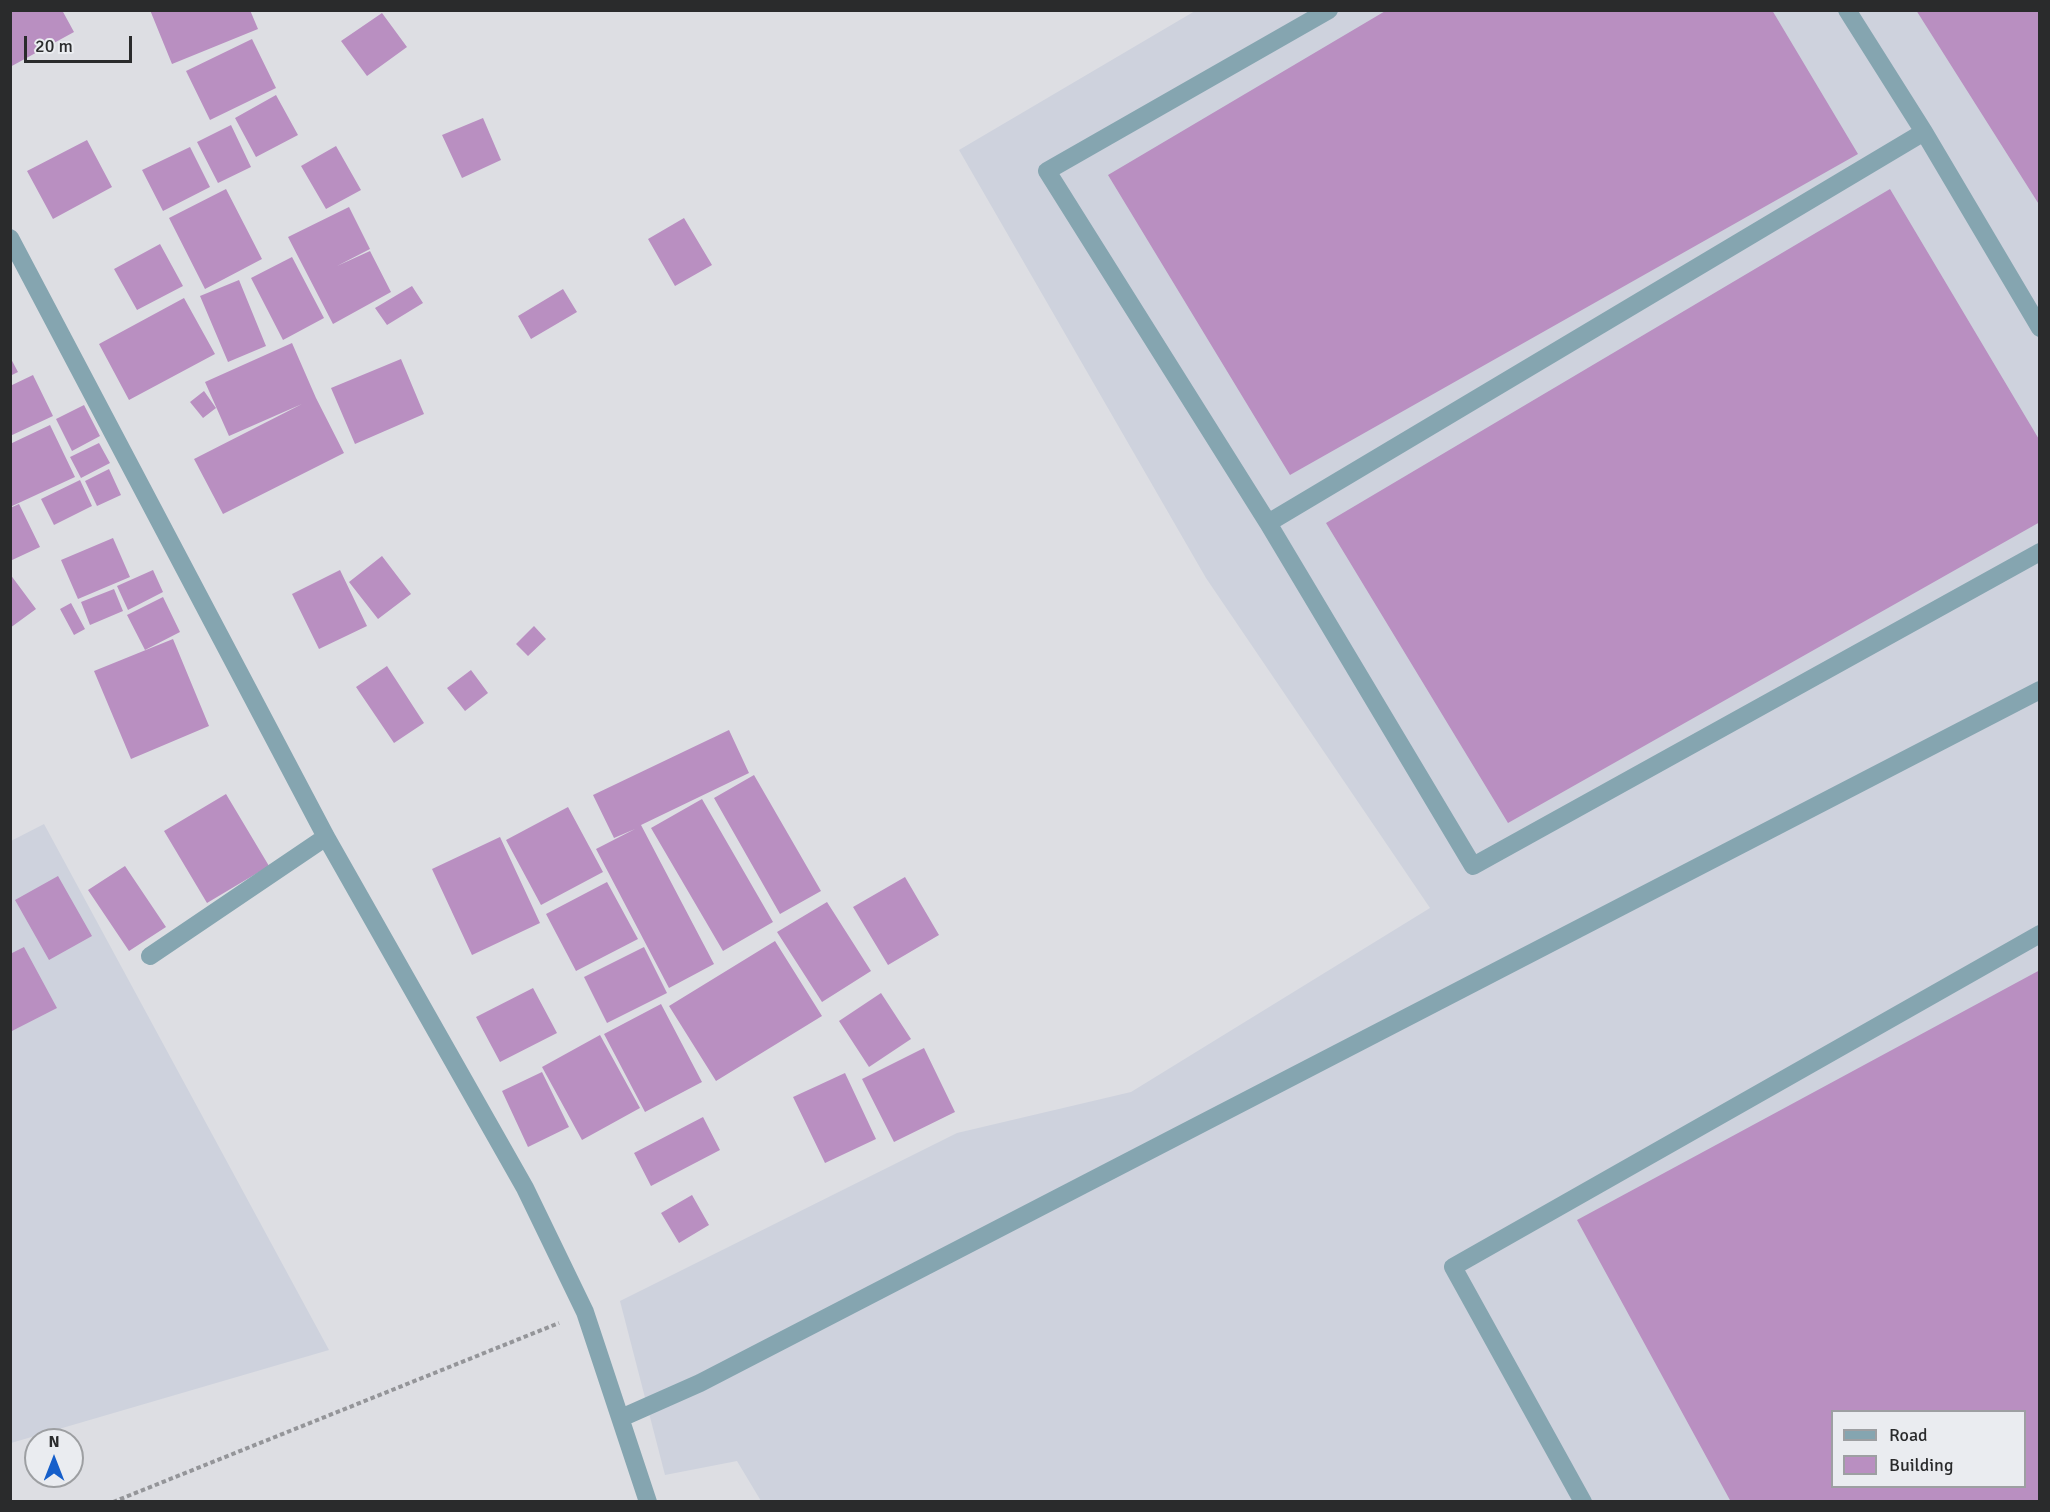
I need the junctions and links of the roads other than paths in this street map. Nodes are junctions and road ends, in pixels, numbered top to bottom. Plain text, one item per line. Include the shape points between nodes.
1 (1329, 10) edge
2 (1848, 10) edge
3 (1924, 132) junction
4 (10, 238) edge
5 (2040, 327) edge
6 (1268, 523) junction
7 (2040, 552) edge
8 (2040, 690) edge
9 (326, 837) junction
10 (2040, 934) edge
11 (150, 956) dead end
12 (621, 1418) junction
13 (648, 1502) edge
14 (1583, 1502) edge

1 - 6 street via 1047,171
2 - 3 street
3 - 5 street
3 - 6 street
4 - 9 street
6 - 7 street via 1473,866
8 - 12 street via 700,1383
9 - 11 street
9 - 12 street via 525,1188 585,1312
10 - 14 street via 1453,1267
12 - 13 street

